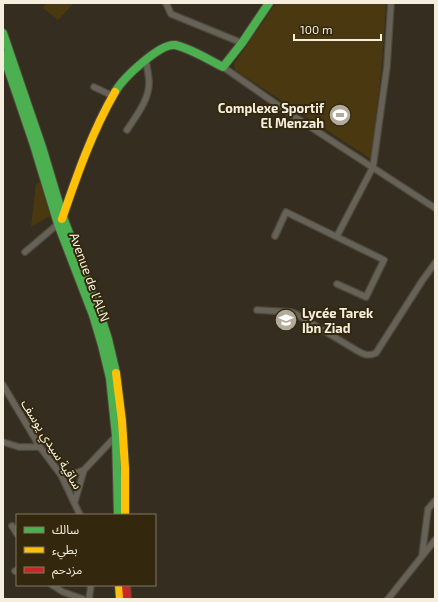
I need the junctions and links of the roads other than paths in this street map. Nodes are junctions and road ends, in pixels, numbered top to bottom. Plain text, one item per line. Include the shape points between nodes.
1 (166, 3) edge
2 (270, 3) edge
3 (391, 3) edge
4 (3, 33) edge
5 (242, 43) junction
6 (3, 54) edge
7 (146, 61) junction
8 (223, 67) junction
9 (94, 87) dead end
10 (113, 96) junction
11 (127, 130) dead end
12 (373, 167) junction
13 (435, 208) edge
14 (60, 221) junction
15 (275, 236) dead end
16 (337, 236) junction
17 (25, 252) dead end
18 (435, 263) edge
19 (337, 284) dead end
20 (257, 310) dead end
21 (3, 385) edge
22 (119, 436) junction
23 (3, 442) edge
24 (40, 447) junction
25 (84, 470) junction
26 (61, 475) junction
27 (75, 501) junction
28 (435, 501) edge
29 (80, 514) edge
30 (118, 514) edge
31 (125, 514) edge
32 (12, 526) dead end
33 (16, 532) edge
34 (435, 540) edge
35 (422, 556) junction
36 (54, 586) edge
37 (91, 586) edge
38 (119, 586) edge
39 (126, 586) edge
40 (83, 599) edge
41 (89, 599) edge
42 (120, 599) edge
43 (127, 599) edge
44 (388, 599) edge

1 - 5 street via 171,14
2 - 5 main road
3 - 12 street via 387,66
4 - 14 main road via 42,147
5 - 8 main road
6 - 14 main road, Avenue de l'ALN
7 - 8 main road via 164,47 173,45
7 - 10 main road via 132,71
7 - 11 street via 148,92
8 - 12 street
9 - 10 street
10 - 14 main road via 102,115
12 - 13 street
12 - 16 street
14 - 17 street
14 - 22 main road via 100,314 108,339 118,380
15 - 16 street via 286,212
16 - 19 street via 384,260 366,297
18 - 20 street via 376,353 371,355 356,350 291,312
21 - 24 street, ساقية سيدي يوسف
22 - 25 street
22 - 30 main road
22 - 31 main road
23 - 24 street via 19,447
24 - 26 street, ساقية سيدي يوسف
25 - 26 street
25 - 27 street
26 - 27 street, ساقية سيدي يوسف
27 - 29 street, ساقية سيدي يوسف
28 - 35 street via 428,509
32 - 33 street
34 - 35 street
35 - 44 street
36 - 40 street
37 - 41 street
38 - 42 main road
39 - 43 main road

